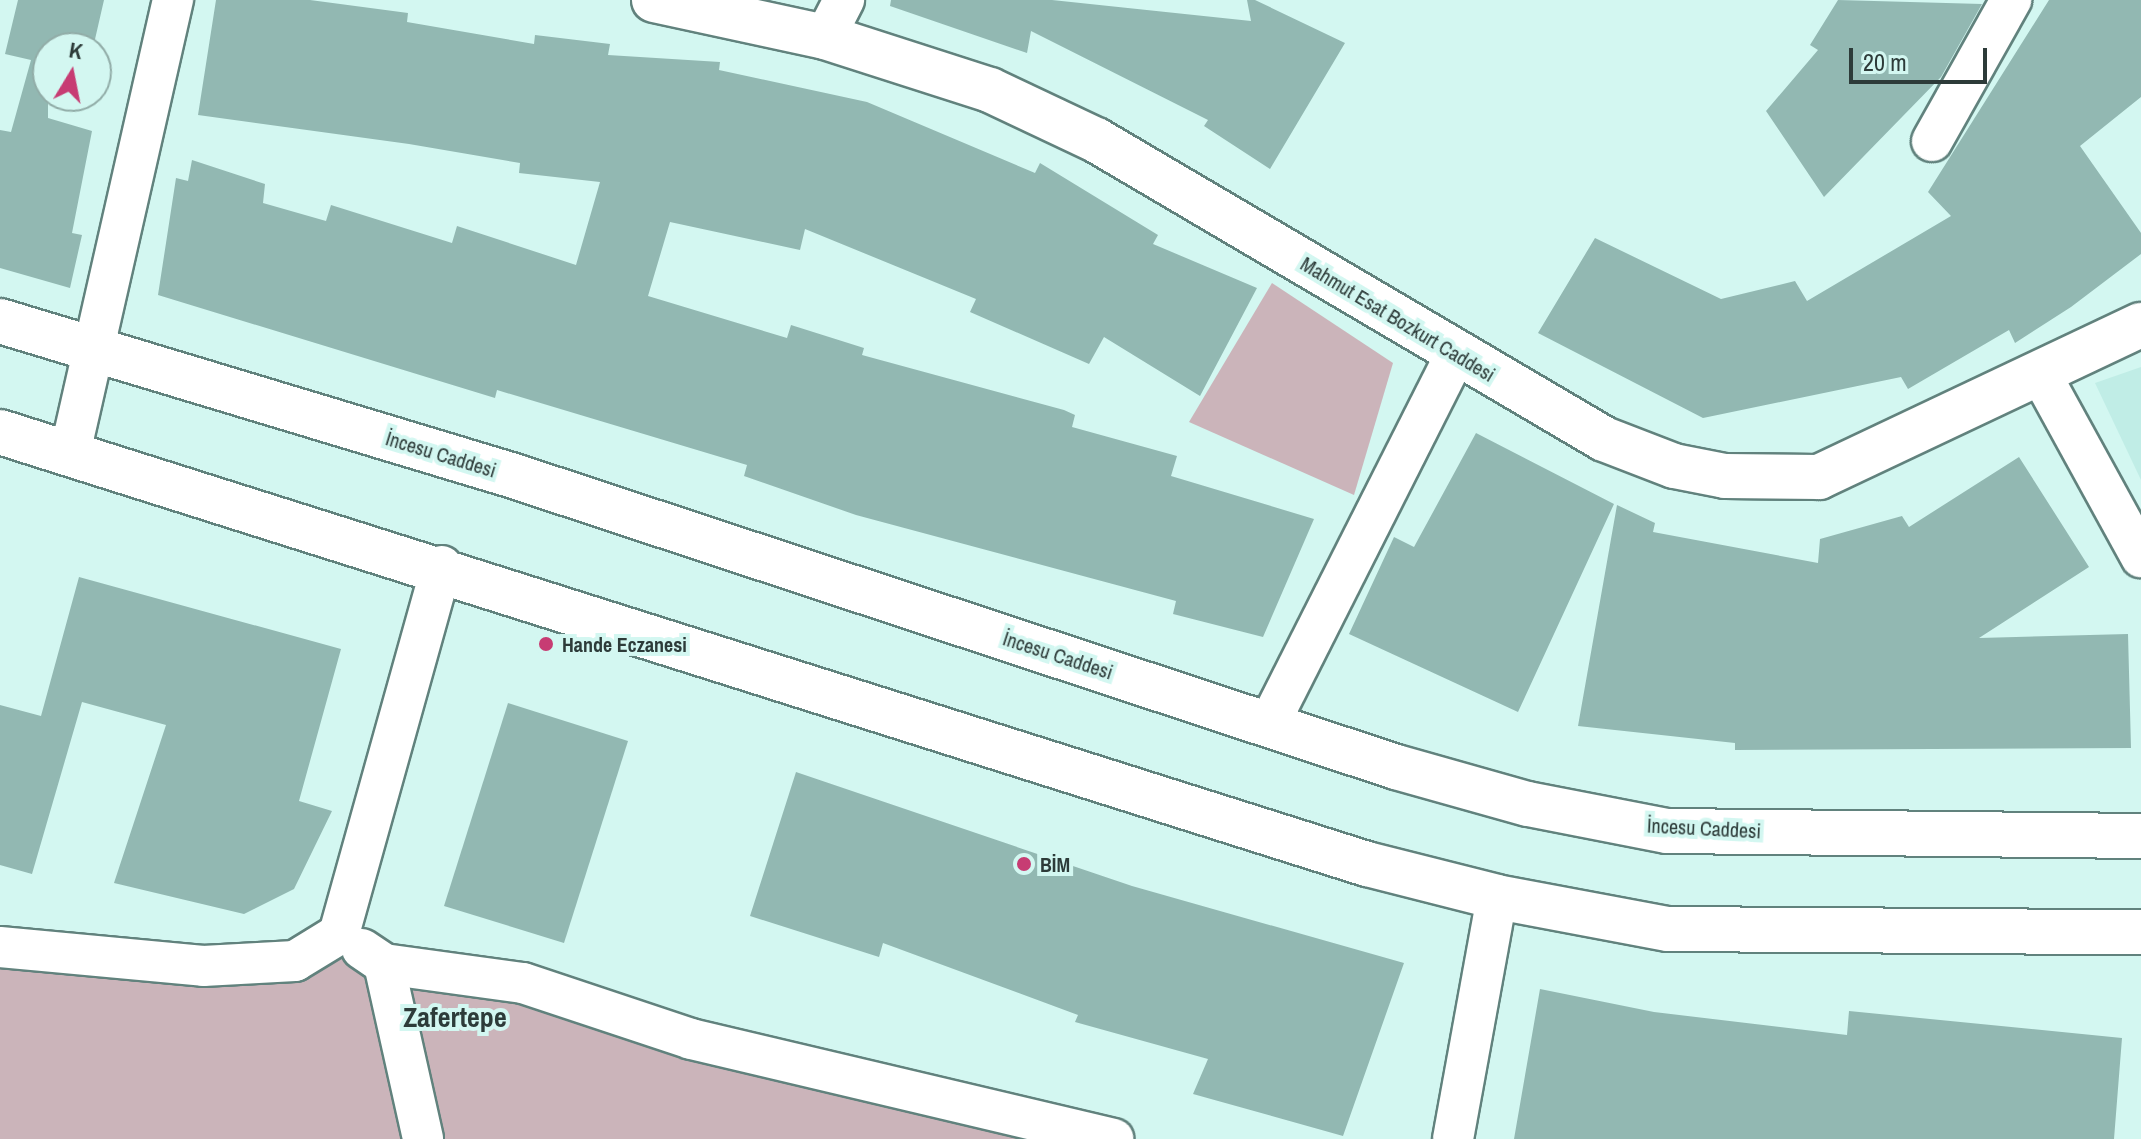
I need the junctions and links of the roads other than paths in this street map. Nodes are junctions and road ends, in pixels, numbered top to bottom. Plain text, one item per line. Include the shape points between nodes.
1 (173, 0) edge
2 (654, 0) edge
3 (2011, 0) edge
4 (835, 19) edge
5 (1932, 141) dead end
6 (0, 321) edge
7 (2141, 325) edge
8 (98, 349) junction
9 (1456, 354) junction
10 (2041, 375) junction
11 (0, 432) edge
12 (70, 453) junction
13 (2141, 557) edge
14 (442, 566) junction
15 (1269, 724) junction
16 (2141, 836) edge
17 (1497, 897) junction
18 (2141, 932) edge
19 (339, 934) junction
20 (0, 947) edge
21 (384, 964) junction
22 (423, 1139) edge
23 (1113, 1139) edge
24 (1453, 1139) edge

1 - 8 street
2 - 4 main road, Mahmut Esat Bozkurt Caddesi
3 - 5 street
4 - 9 main road, Mahmut Esat Bozkurt Caddesi via 1096,140
6 - 8 main road, İncesu Caddesi
7 - 10 main road, Mahmut Esat Bozkurt Caddesi
8 - 12 street
8 - 15 main road, İncesu Caddesi
9 - 10 main road, Mahmut Esat Bozkurt Caddesi via 1604,439 1674,466 1776,480 1819,477
9 - 15 street
10 - 13 street
11 - 12 main road
12 - 14 main road
14 - 17 main road via 1367,864
14 - 19 street
15 - 16 main road, İncesu Caddesi via 1528,804 1667,831
17 - 18 main road via 1668,929
17 - 24 street
19 - 20 street via 295,961 203,966
19 - 21 street
21 - 22 street
21 - 23 street via 523,983 691,1039

